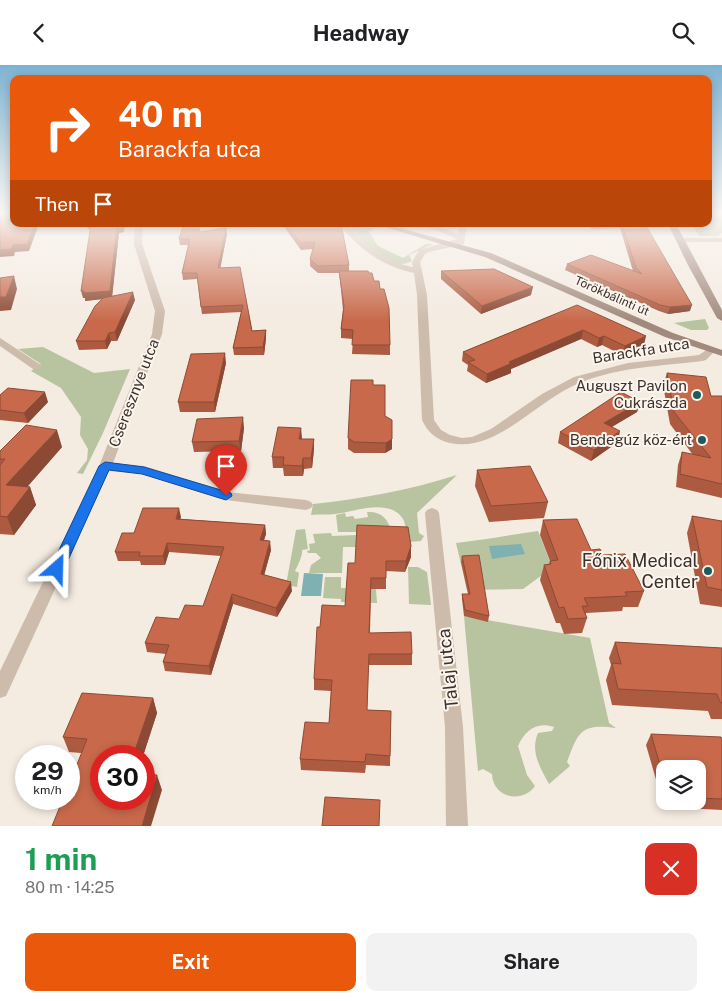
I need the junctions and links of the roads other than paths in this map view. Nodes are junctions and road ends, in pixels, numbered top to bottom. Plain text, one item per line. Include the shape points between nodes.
1 (140, 250) edge
2 (369, 250) edge
3 (428, 250) edge
4 (476, 250) edge
5 (685, 250) edge
6 (418, 271) junction
7 (722, 318) edge
8 (0, 341) edge
9 (717, 351) edge
10 (37, 367) dead end
11 (105, 466) junction
12 (306, 505) dead end
13 (432, 513) dead end
14 (0, 690) edge
15 (457, 826) edge

1 - 11 street, Cseresznye utca via 160,311 159,325
2 - 6 street via 395,266
3 - 6 street via 422,252 416,262
4 - 9 street, Törökbálinti út via 669,335
5 - 7 street
6 - 9 street, Barackfa utca via 428,420 434,431 456,441 480,439 498,431 554,391 583,377 602,371 702,358
8 - 10 street
11 - 12 street via 144,470 226,496
11 - 14 street, Cseresznye utca
13 - 15 street, Talaj utca via 454,727

